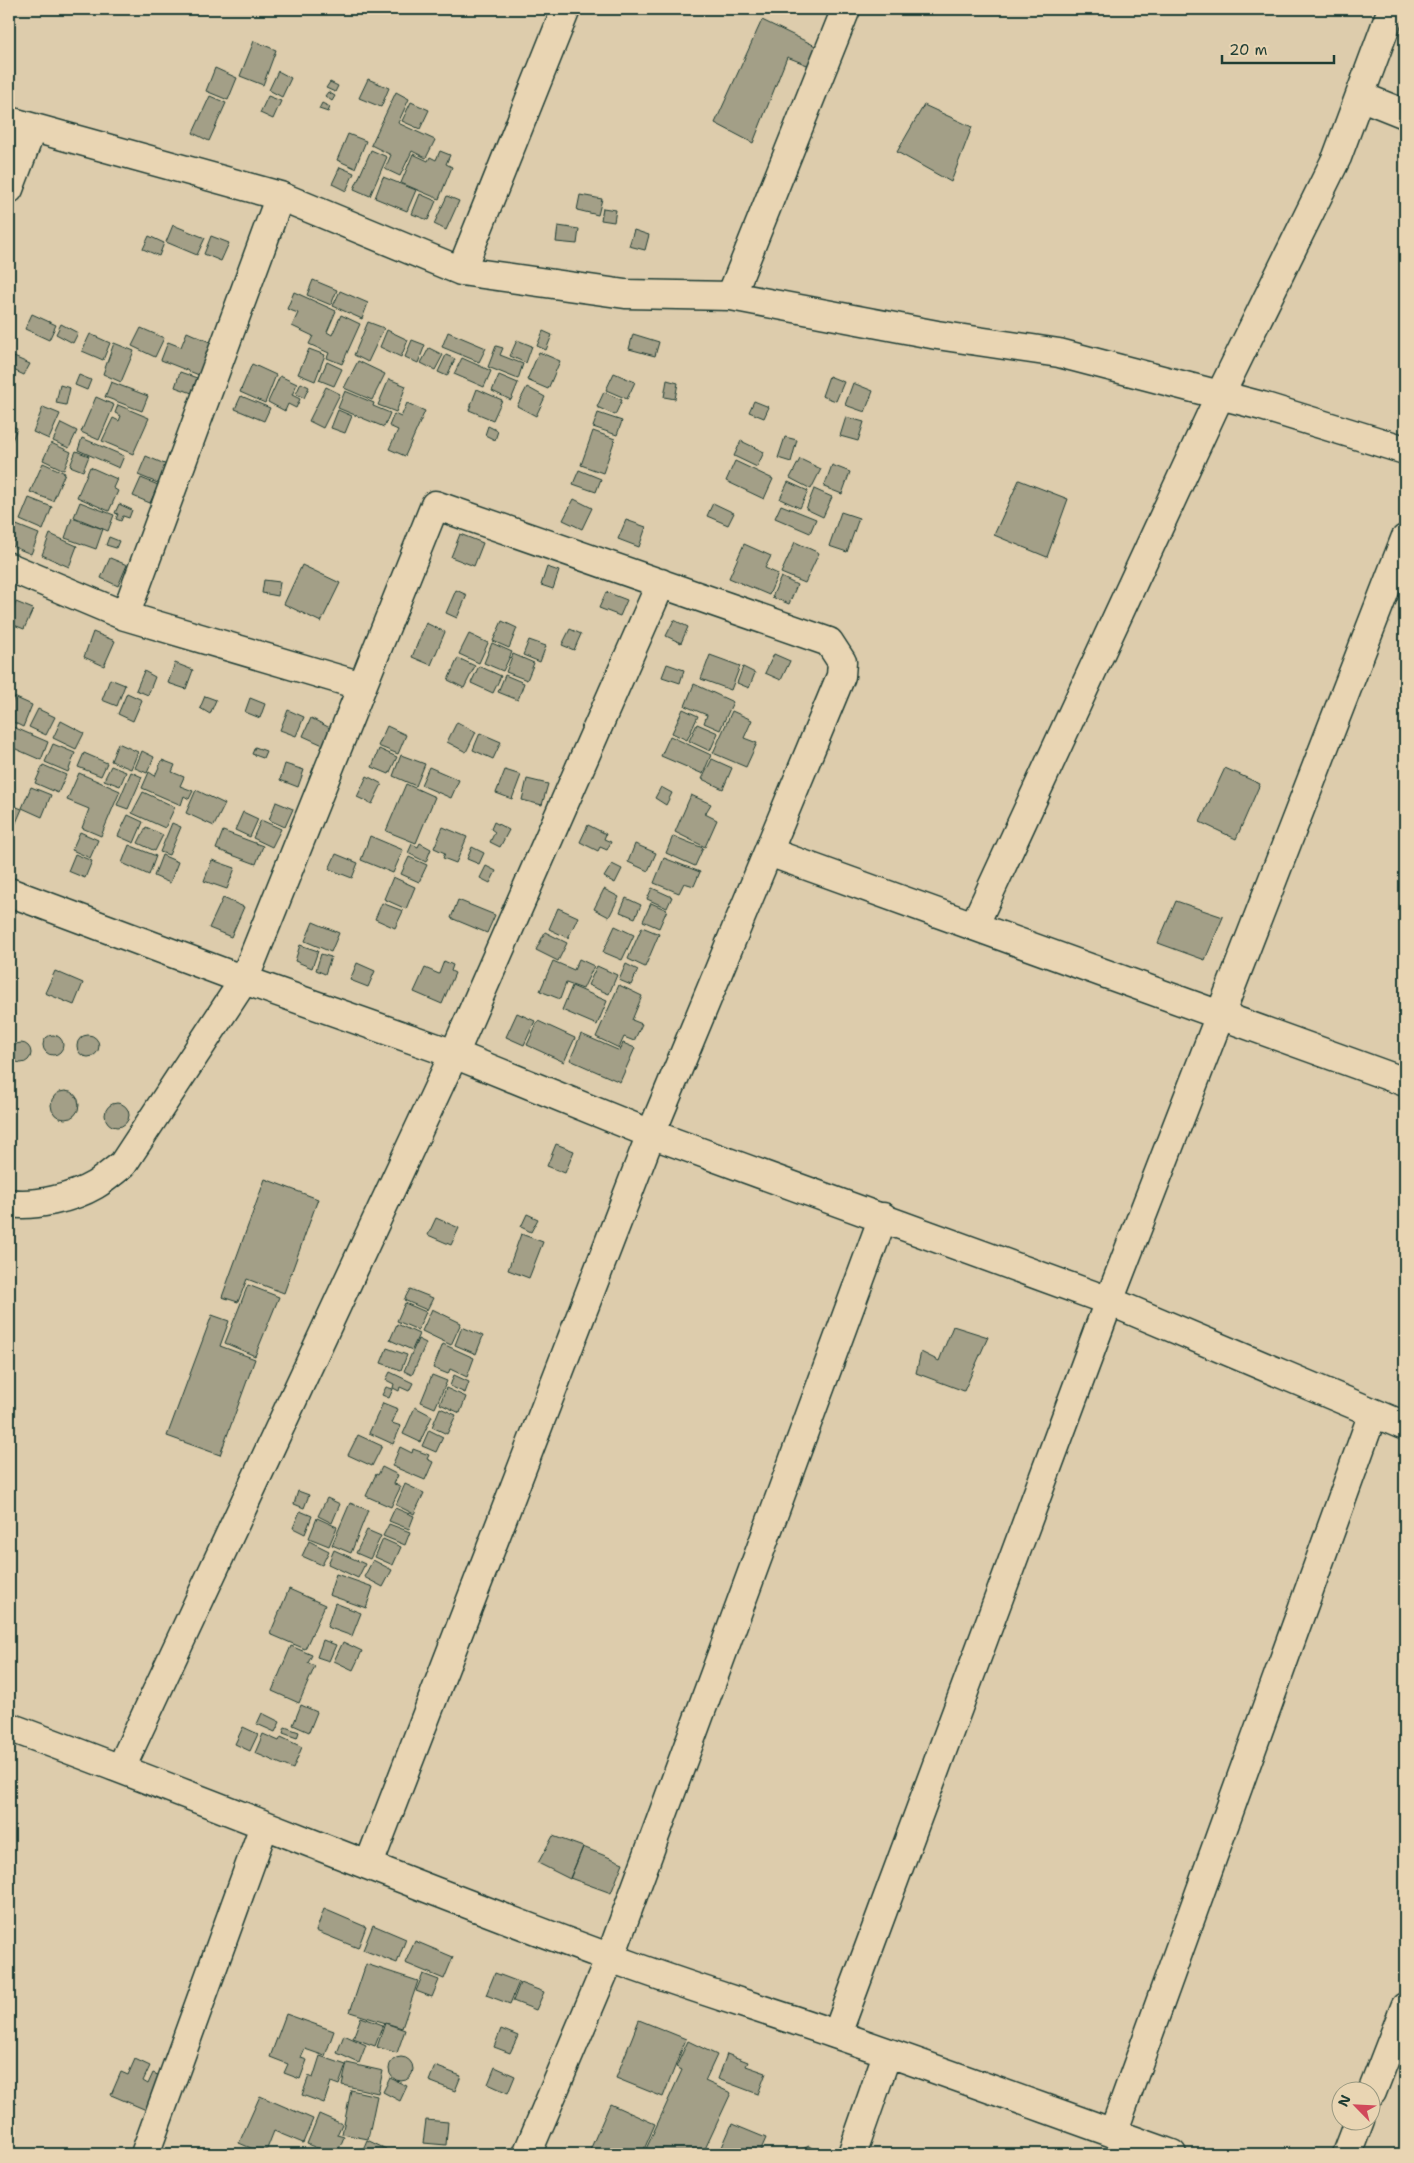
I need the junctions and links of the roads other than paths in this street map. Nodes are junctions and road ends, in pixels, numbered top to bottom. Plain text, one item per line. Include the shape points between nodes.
1 (566, 9) edge
2 (846, 9) edge
3 (1392, 9) edge
4 (1360, 96) junction
5 (1405, 114) edge
6 (20, 125) edge
7 (9, 189) edge
8 (280, 196) junction
9 (461, 271) junction
10 (731, 296) junction
11 (1220, 395) junction
12 (1405, 450) edge
13 (1405, 539) edge
14 (9, 567) edge
15 (661, 583) junction
16 (125, 616) junction
17 (362, 686) junction
18 (769, 852) junction
19 (9, 892) edge
20 (974, 926) junction
21 (244, 980) junction
22 (1220, 1015) junction
23 (454, 1054) junction
24 (1405, 1082) edge
25 (651, 1134) junction
26 (9, 1204) edge
27 (882, 1217) junction
28 (1109, 1301) junction
29 (1373, 1413) junction
30 (1405, 1426) edge
31 (9, 1727) edge
32 (121, 1768) junction
33 (264, 1826) junction
34 (369, 1864) junction
35 (610, 1958) junction
36 (1405, 2007) edge
37 (837, 2034) junction
38 (887, 2054) junction
39 (1377, 2080) edge
40 (1356, 2130) edge
41 (1113, 2134) junction
42 (145, 2154) edge
43 (528, 2154) edge
44 (852, 2154) edge
45 (1172, 2154) edge
46 (1347, 2154) edge

1 - 9 street
2 - 10 street
3 - 4 street
4 - 5 street
4 - 11 street via 1337,157
6 - 7 street
6 - 8 street
8 - 9 street
8 - 16 street
9 - 10 street via 625,294
10 - 11 street via 937,335 1059,352
11 - 12 street
11 - 20 street
13 - 22 street
14 - 16 street
15 - 17 street via 435,505
15 - 18 street via 828,642 842,662 841,676
15 - 23 street
16 - 17 street
17 - 21 street
18 - 20 street
18 - 25 street
19 - 21 street
20 - 22 street
21 - 23 street
21 - 26 street via 122,1164 94,1186 51,1201
22 - 24 street
22 - 28 street
23 - 25 street
23 - 32 street
25 - 27 street
25 - 34 street
27 - 28 street
27 - 35 street
28 - 29 street
28 - 37 street
29 - 30 street
29 - 41 street
31 - 32 street
32 - 33 street
33 - 34 street
33 - 42 street
34 - 35 street
35 - 37 street
35 - 43 street
36 - 39 street
37 - 38 street
38 - 41 street
38 - 44 street
40 - 46 street
41 - 45 street

